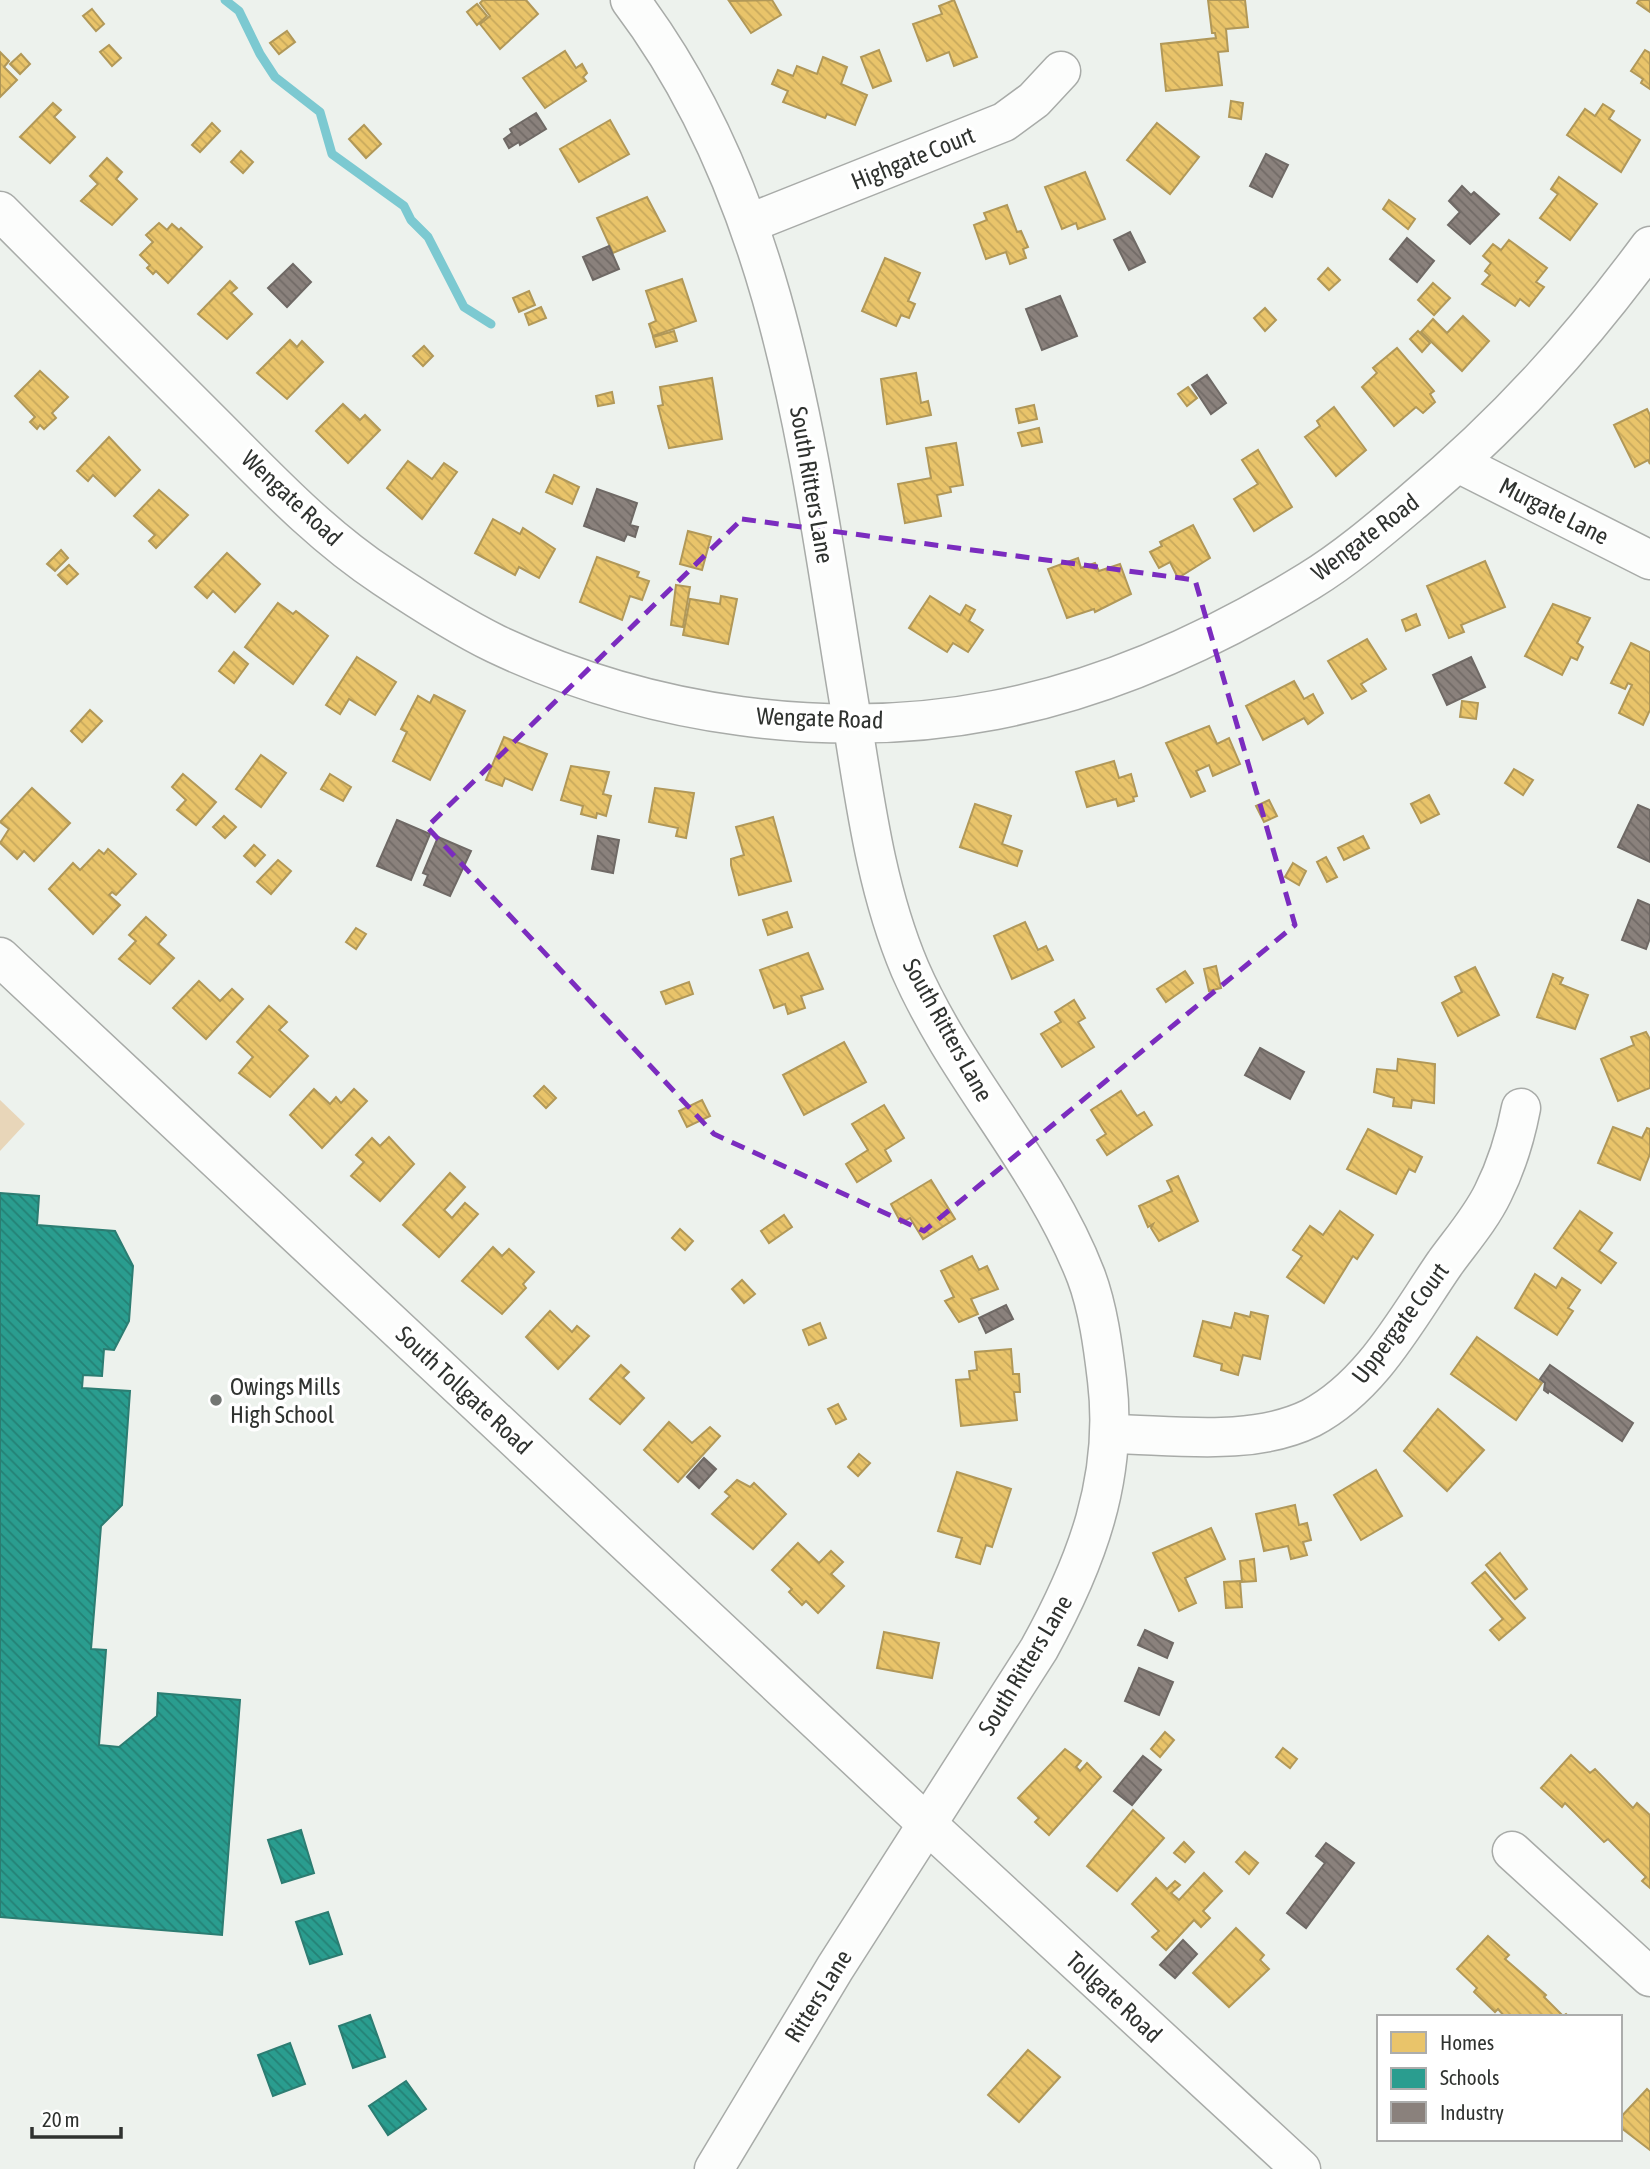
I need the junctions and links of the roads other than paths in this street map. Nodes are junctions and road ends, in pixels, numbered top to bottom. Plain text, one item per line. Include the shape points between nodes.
1 (630, 0) edge
2 (1061, 71) dead end
3 (0, 211) edge
4 (750, 223) junction
5 (1650, 246) edge
6 (1458, 463) junction
7 (1650, 560) edge
8 (852, 724) junction
9 (0, 957) edge
10 (1521, 1108) dead end
11 (1112, 1434) junction
12 (927, 1824) junction
13 (1512, 1851) dead end
14 (1650, 1978) edge
15 (714, 2169) edge
16 (1301, 2169) edge

1 - 4 street, South Ritters Lane via 693,100
2 - 4 street, Highgate Court via 1034,100 1004,122
3 - 8 street, Wengate Road via 320,528 379,574 443,614 507,648 645,696 708,711
4 - 8 street, South Ritters Lane via 783,332 807,449
5 - 6 street, Wengate Road via 1566,355
6 - 7 street, Murgate Lane
6 - 8 street, Wengate Road via 1311,580 1153,661 1069,691 995,710
8 - 11 street, South Ritters Lane via 870,837 911,971 1039,1181 1087,1279 1098,1321
9 - 12 street, South Tollgate Road
10 - 11 street, Uppergate Court via 1512,1151 1492,1197 1381,1355 1338,1401 1310,1418 1276,1430 1236,1436
11 - 12 street, South Ritters Lane via 1087,1546 1066,1600
12 - 15 street, Ritters Lane
12 - 16 street, Tollgate Road
13 - 14 street

